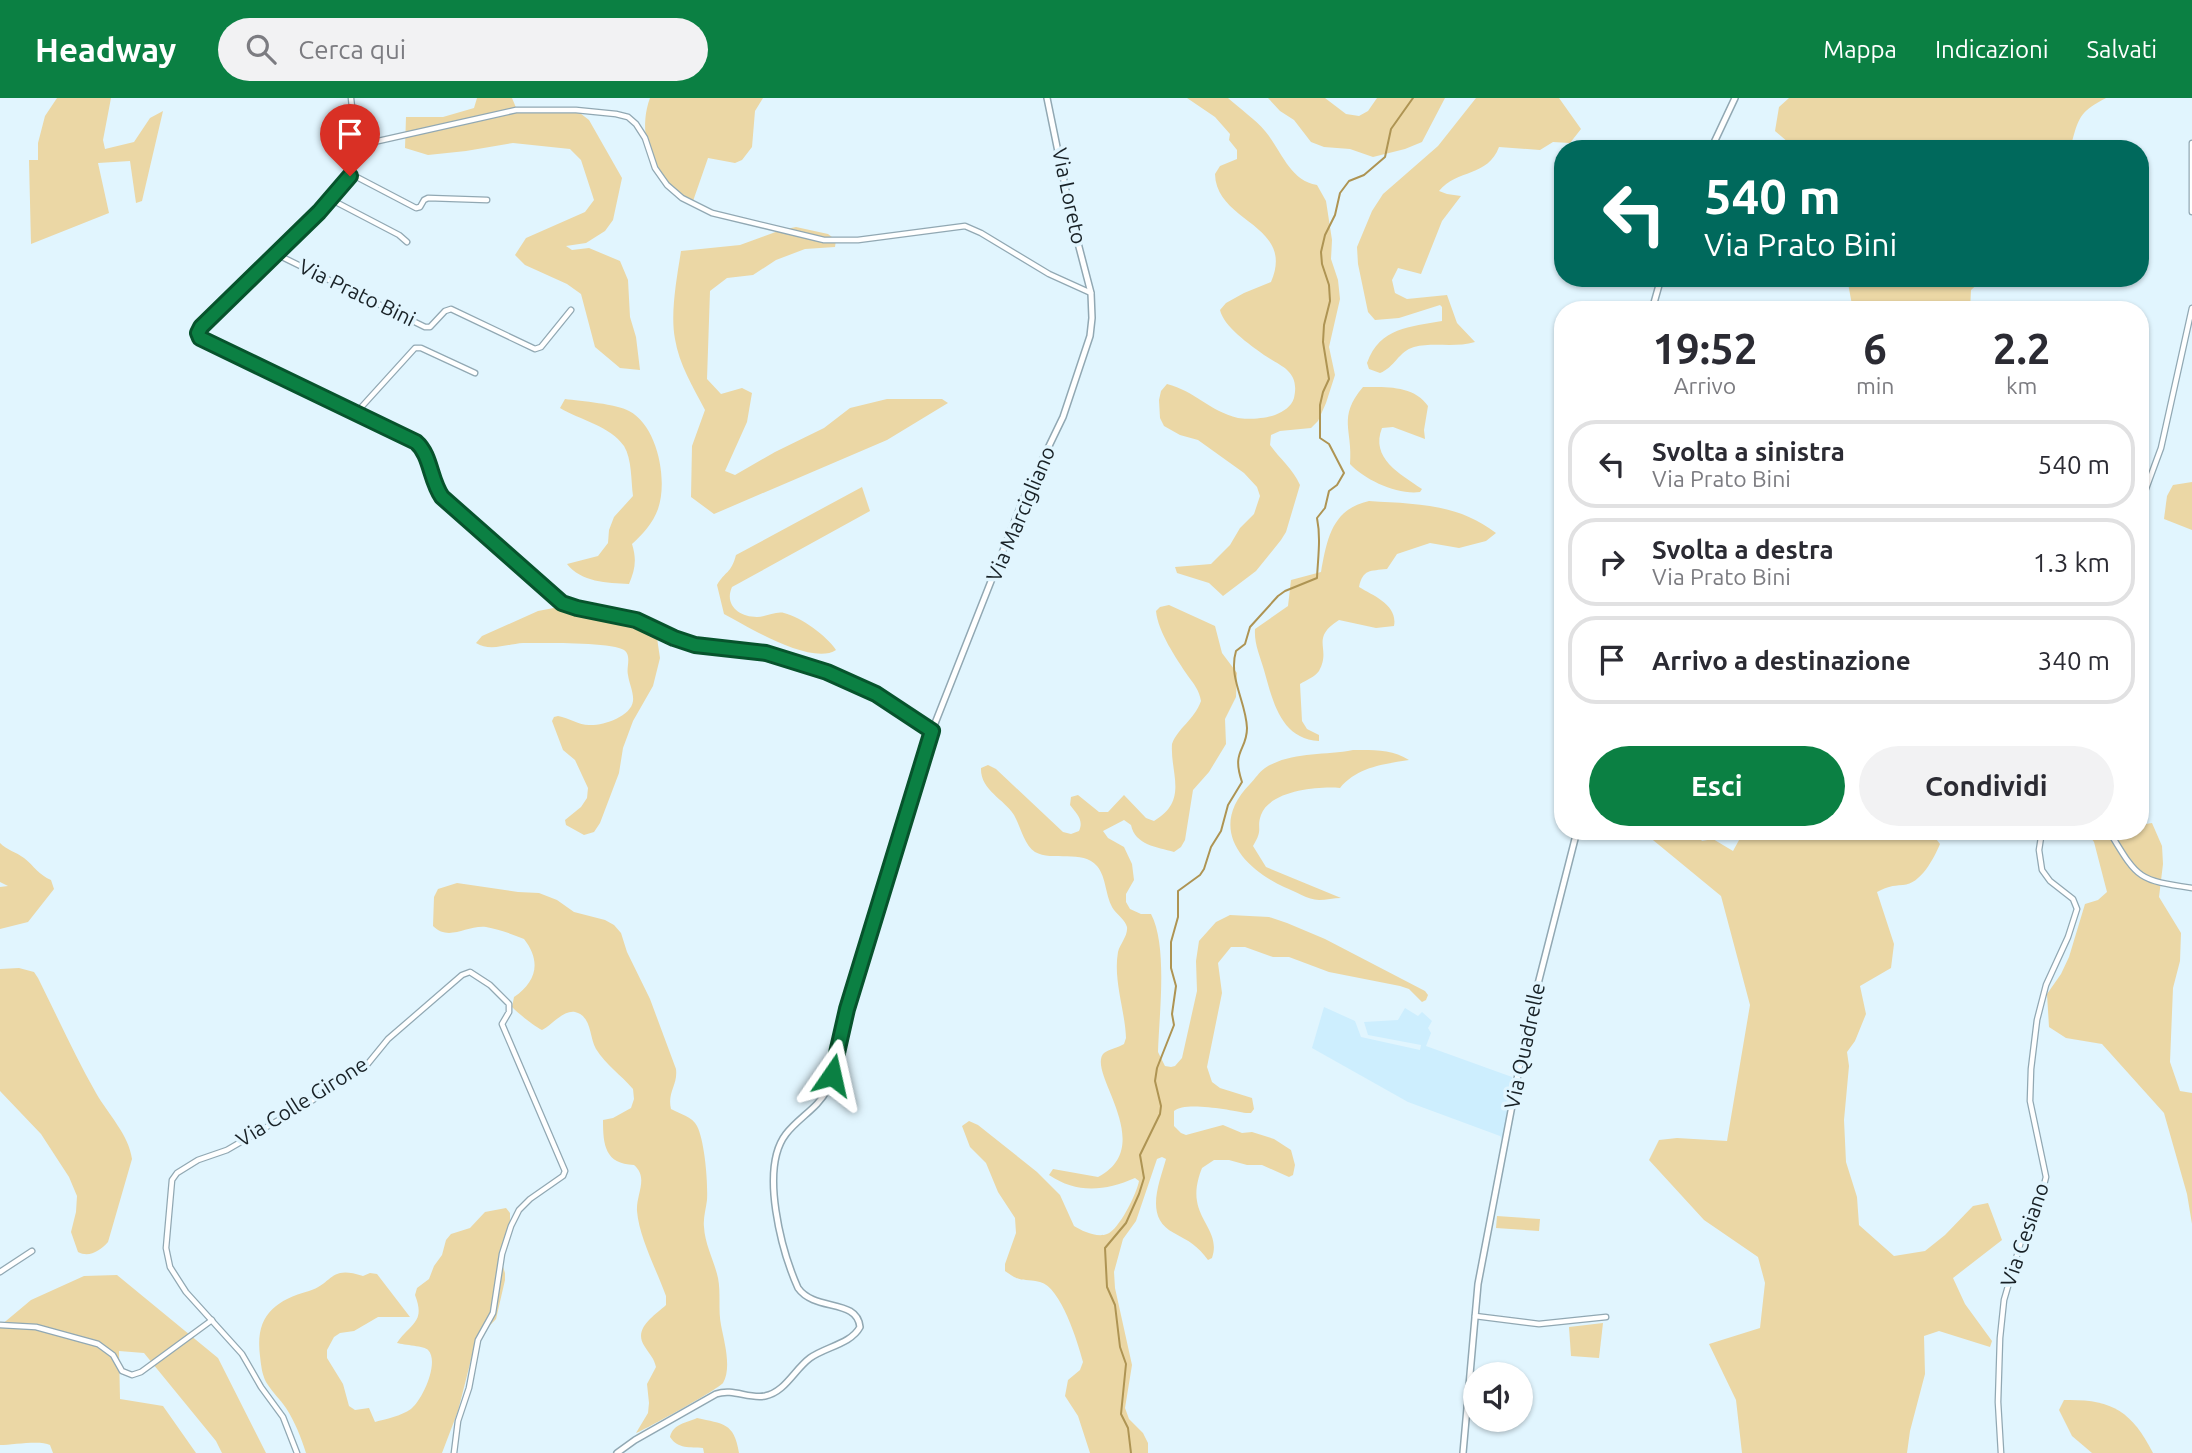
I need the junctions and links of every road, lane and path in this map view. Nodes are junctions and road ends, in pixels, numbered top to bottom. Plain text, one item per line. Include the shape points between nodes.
1 (351, 98) edge
2 (1047, 98) edge
3 (1735, 98) edge
4 (1716, 140) edge
5 (2192, 143) edge
6 (356, 146) junction
7 (351, 174) junction
8 (330, 199) junction
9 (487, 200) dead end
10 (2192, 212) edge
11 (407, 242) dead end
12 (276, 254) junction
13 (1091, 293) junction
14 (2192, 308) edge
15 (571, 310) dead end
16 (475, 373) dead end
17 (356, 413) junction
18 (2149, 481) edge
19 (932, 731) junction
20 (1575, 840) edge
21 (2041, 840) edge
22 (2114, 840) edge
23 (2192, 888) edge
24 (32, 1251) dead end
25 (0, 1272) edge
26 (1475, 1316) junction
27 (1606, 1317) dead end
28 (212, 1320) junction
29 (0, 1325) edge
30 (297, 1453) edge
31 (454, 1453) edge
32 (617, 1453) edge
33 (1463, 1453) edge
34 (2001, 1453) edge

1 - 6 street, Via Prato Bini
2 - 13 street, Via Loreto
3 - 4 street
5 - 10 street
6 - 7 street, Via Prato Bini
6 - 13 street via 516,110 618,114 636,124 667,185 706,211 824,240 965,226
7 - 8 street, Via Prato Bini
7 - 9 street via 416,208 430,198
8 - 11 street
8 - 12 street, Via Prato Bini
12 - 15 street, Via Prato Bini via 425,327 452,309 536,349
12 - 17 street, Via Prato Bini via 201,327 198,336
13 - 19 street, Via Marcigliano via 1091,328 1072,395 1023,500
14 - 18 street via 2161,448
16 - 17 street, Via Prato Bini via 415,348
17 - 19 street, Via Prato Bini via 419,444 442,497 559,601 636,620 695,645 766,653 831,674 876,694
19 - 32 street, Via Marcigliano via 852,990 831,1078 823,1097 784,1137 776,1168 776,1218 799,1288 814,1301 852,1311 859,1329 808,1359 772,1393 716,1394
20 - 26 street, Via Quadrelle via 1529,1019
21 - 34 street, Via Cesiano via 2043,872 2073,898 2077,909 2037,1020 2030,1097 2046,1180 2004,1298 1998,1392
22 - 23 street via 2144,878
24 - 25 street
26 - 27 street via 1539,1324
26 - 33 street, Via Quadrelle
28 - 29 street via 132,1375 122,1371 113,1355 98,1343 36,1327
28 - 30 street, Via Colle Girone via 243,1354 280,1412
28 - 31 street, Via Colle Girone via 180,1284 167,1258 174,1175 238,1143 366,1066 404,1024 462,975 473,972 509,1004 502,1024 565,1171 519,1210 511,1226 494,1312 478,1340

